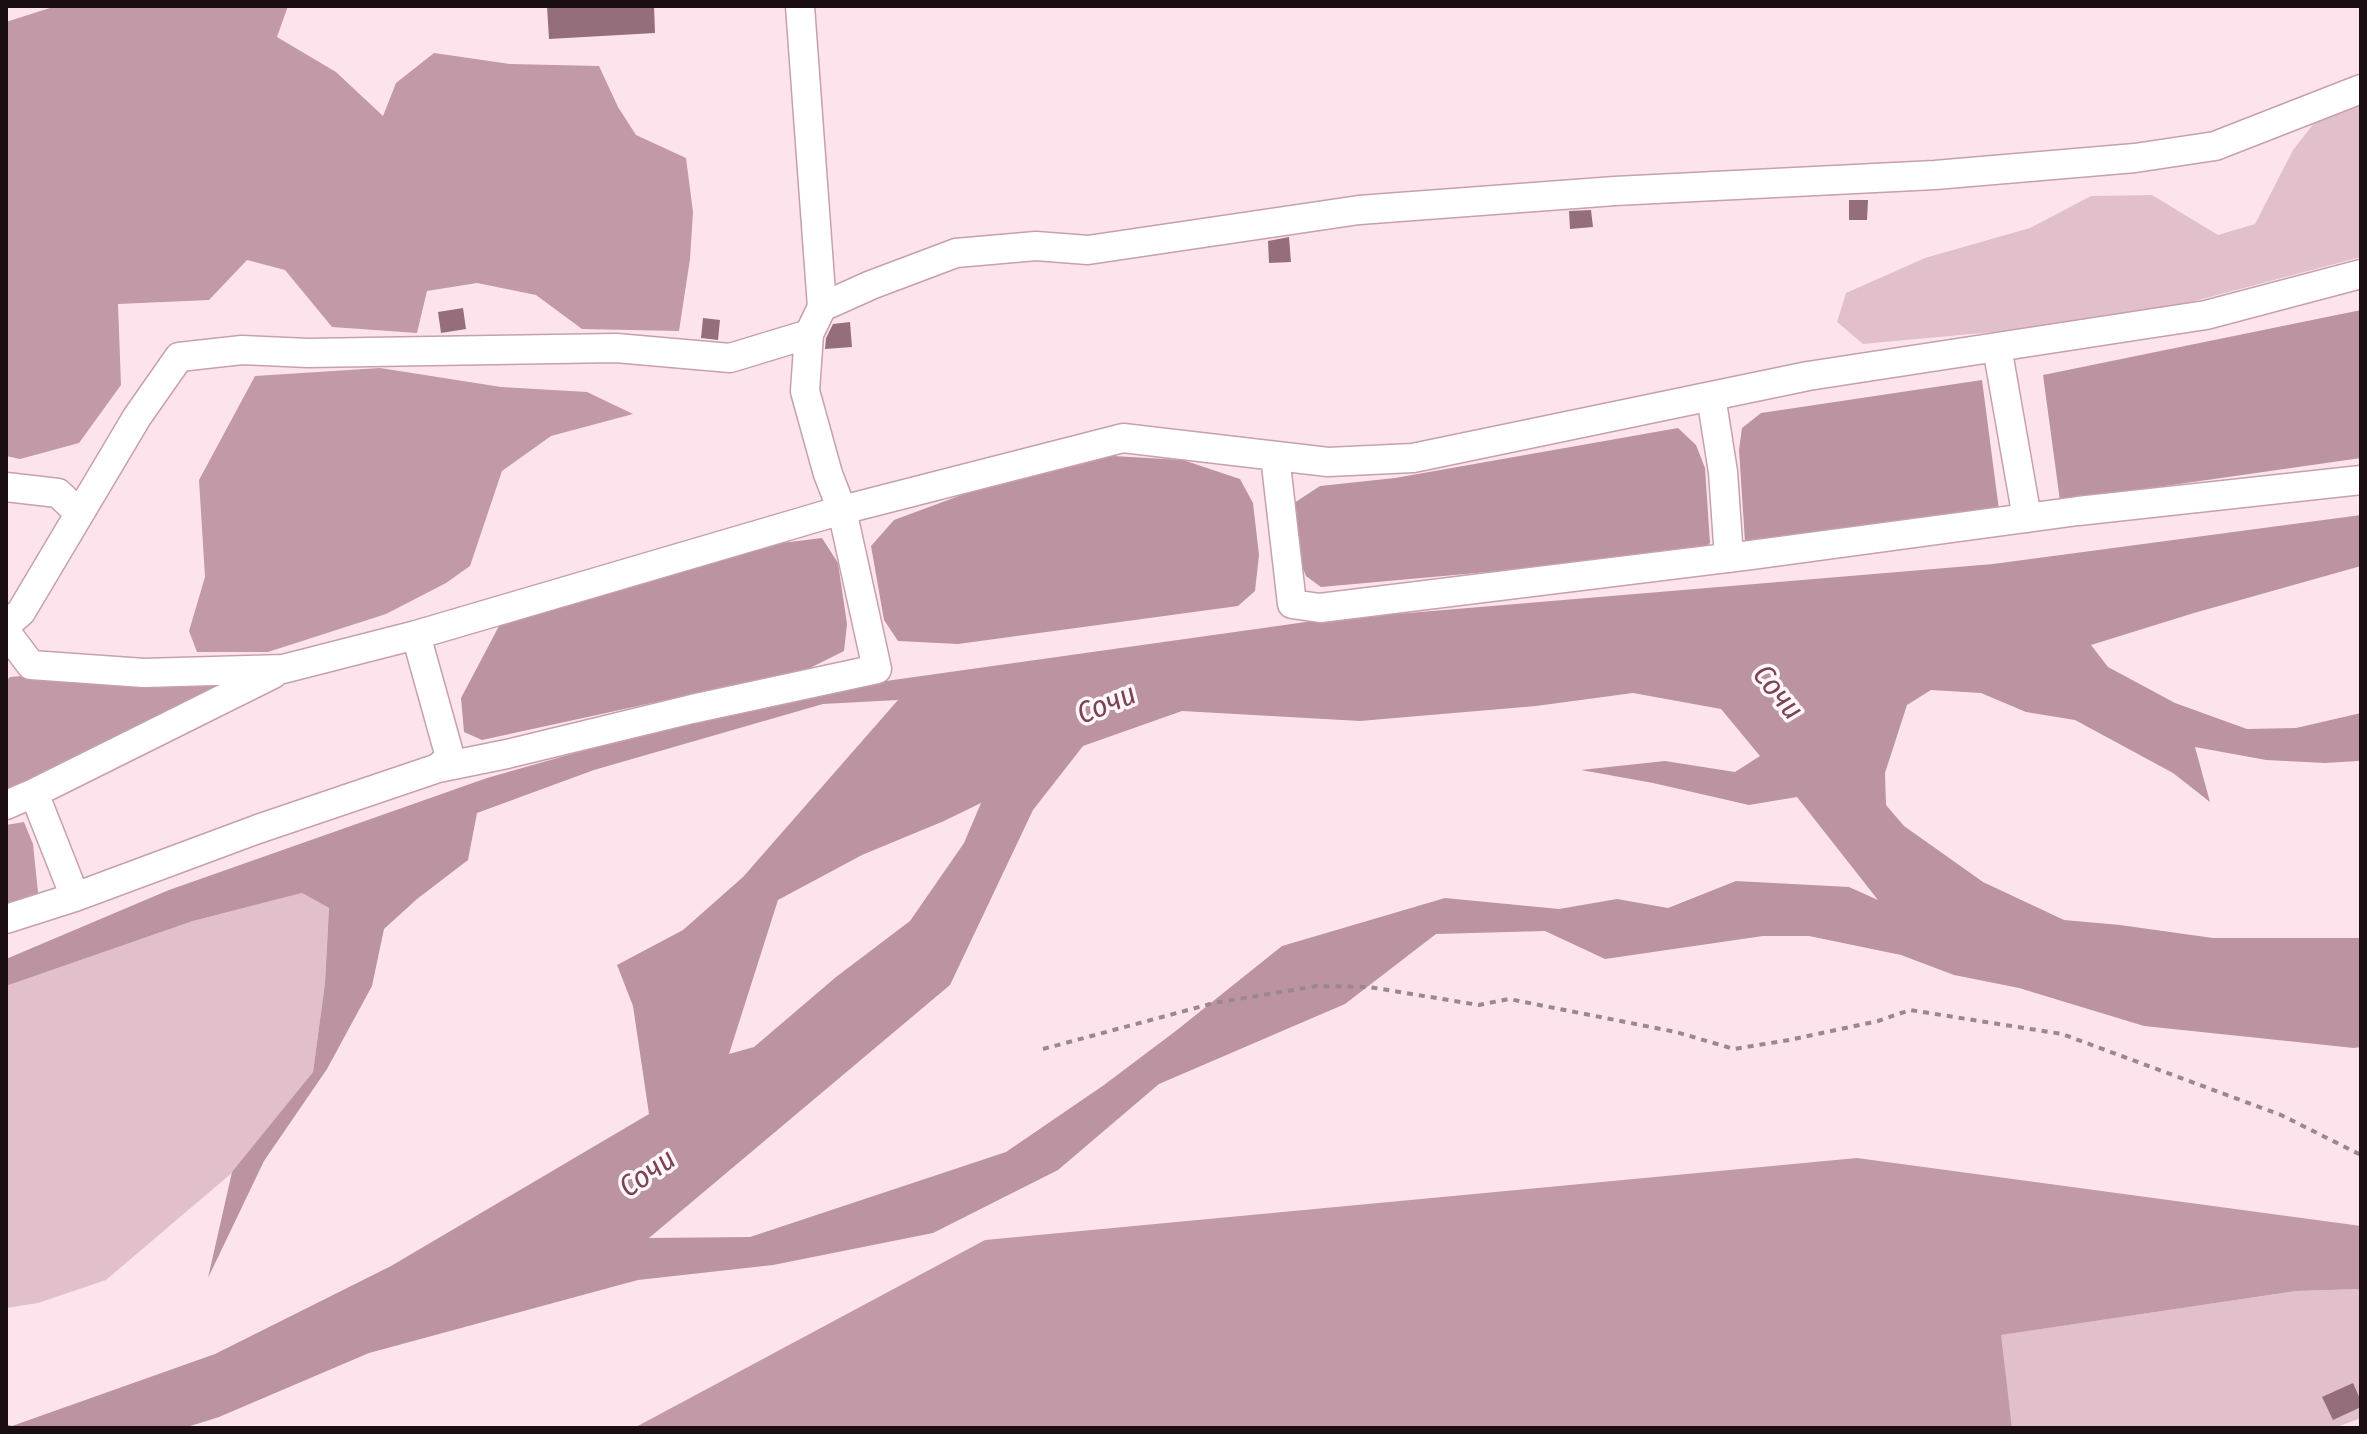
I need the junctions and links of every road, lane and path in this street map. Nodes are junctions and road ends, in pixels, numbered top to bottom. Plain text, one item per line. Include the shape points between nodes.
1 (800, 6) edge
2 (2361, 89) edge
3 (2361, 274) edge
4 (822, 307) junction
5 (809, 334) junction
6 (1997, 347) junction
7 (1711, 396) junction
8 (1275, 456) junction
9 (2361, 480) edge
10 (6, 487) edge
11 (842, 510) junction
12 (79, 513) junction
13 (2027, 518) junction
14 (1729, 558) junction
15 (6, 625) edge
16 (6, 632) edge
17 (416, 635) junction
18 (283, 669) junction
19 (438, 768) junction
20 (34, 793) junction
21 (6, 805) edge
22 (75, 897) junction
23 (6, 919) edge
24 (1043, 1049) dead end
25 (2361, 1155) edge

1 - 4 lane
2 - 4 lane via 2215,146 2135,158 1359,210 1088,250 1036,246 956,253
3 - 6 lane via 2206,315
4 - 5 lane
5 - 11 lane via 805,391
5 - 12 lane via 730,358 616,348 242,350 179,357
6 - 7 lane
6 - 13 lane
7 - 8 lane via 1413,458 1328,462
7 - 14 lane
8 - 11 lane via 1123,438
8 - 14 lane via 1292,604 1320,608
9 - 13 lane
10 - 12 lane via 58,493
11 - 17 lane
11 - 19 lane via 877,669
12 - 15 lane via 21,612
13 - 14 lane
16 - 18 lane via 31,665 144,673
17 - 18 lane
17 - 19 lane via 450,757
18 - 20 lane
19 - 22 lane
20 - 21 lane
20 - 22 lane
22 - 23 lane
24 - 25 path via 1214,1003 1317,986 1369,987 1479,1005 1509,999 1676,1032 1734,1049 1910,1010 2062,1034 2306,1125

